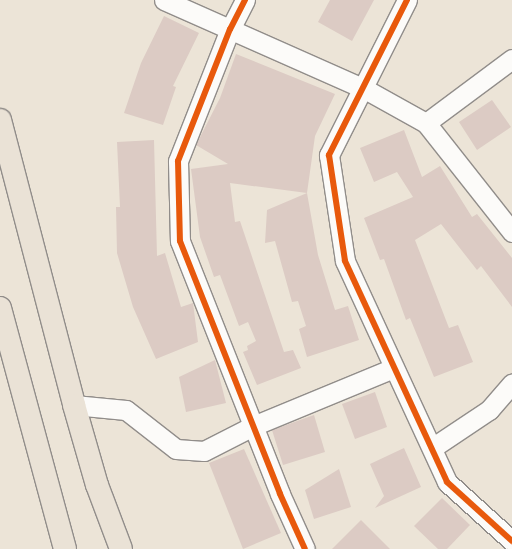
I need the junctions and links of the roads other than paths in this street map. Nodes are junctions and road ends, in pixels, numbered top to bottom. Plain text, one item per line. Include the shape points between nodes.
1 (164, 0) edge
2 (244, 0) edge
3 (407, 0) edge
4 (230, 29) junction
5 (512, 59) edge
6 (362, 88) junction
7 (0, 120) edge
8 (426, 122) junction
9 (512, 232) edge
10 (0, 308) edge
11 (394, 368) junction
12 (512, 384) edge
13 (74, 405) junction
14 (253, 426) junction
15 (432, 448) junction
16 (512, 541) edge
17 (65, 549) edge
18 (121, 549) edge
19 (305, 549) edge

1 - 4 street
2 - 4 street
3 - 6 street
4 - 6 street
4 - 14 street via 178,161 180,242
5 - 8 street
6 - 8 street
6 - 11 street via 329,155 345,261
7 - 13 main road
8 - 9 street
10 - 17 main road
11 - 14 street
11 - 15 street
12 - 15 street via 489,410
13 - 14 street via 126,410 176,449 204,451
13 - 18 main road via 97,485
14 - 19 street
15 - 16 street via 447,482

